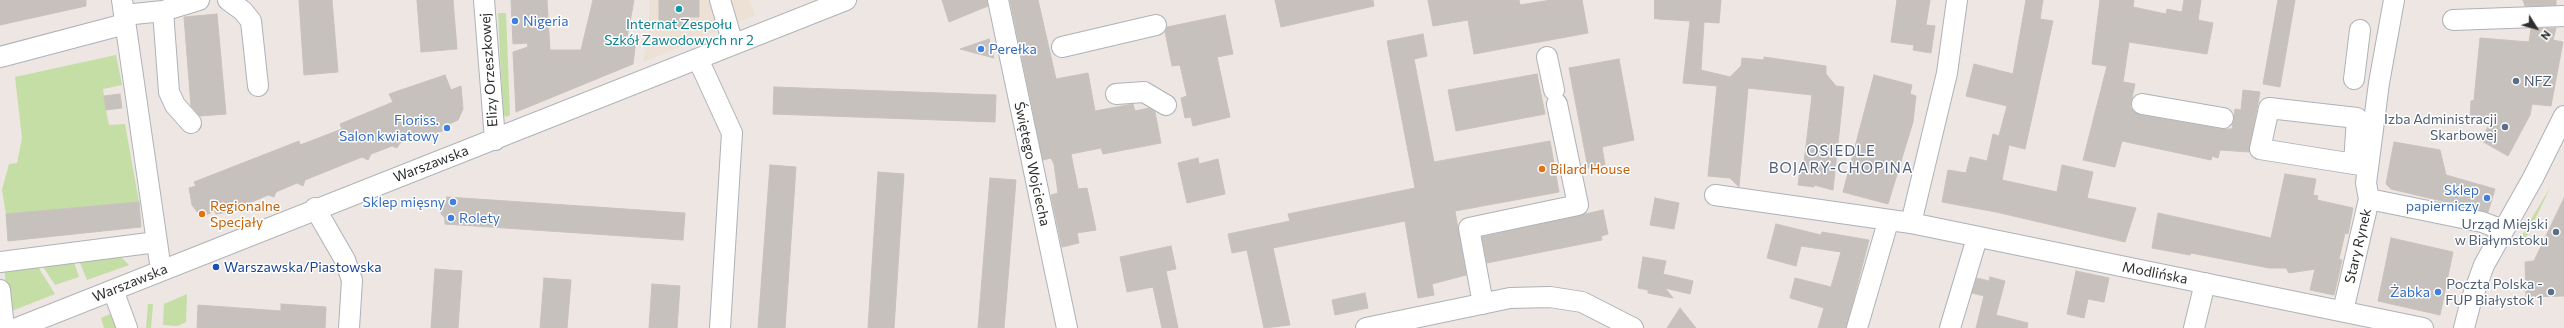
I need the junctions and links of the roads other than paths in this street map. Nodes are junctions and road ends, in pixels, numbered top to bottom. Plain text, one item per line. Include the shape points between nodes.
1 (198, 0) edge
2 (228, 0) edge
3 (484, 0) edge
4 (720, 0) edge
5 (846, 0) edge
6 (998, 0) edge
7 (1957, 0) edge
8 (2394, 0) edge
9 (162, 11) junction
10 (124, 13) edge
11 (2564, 16) edge
12 (2453, 20) dead end
13 (1156, 25) dead end
14 (2360, 30) dead end
15 (734, 44) junction
16 (1062, 48) dead end
17 (0, 57) edge
18 (1547, 58) dead end
19 (698, 59) junction
20 (2354, 79) dead end
21 (258, 86) dead end
22 (1116, 94) dead end
23 (2142, 104) dead end
24 (1166, 105) dead end
25 (2564, 116) edge
26 (2223, 118) dead end
27 (191, 123) dead end
28 (495, 140) junction
29 (2361, 165) junction
30 (1715, 195) dead end
31 (2369, 198) junction
32 (315, 208) junction
33 (1888, 222) junction
34 (1911, 223) junction
35 (2503, 230) junction
36 (1977, 238) junction
37 (157, 242) junction
38 (0, 262) edge
39 (161, 270) junction
40 (2205, 283) junction
41 (0, 290) edge
42 (113, 290) junction
43 (1483, 304) junction
44 (2343, 310) junction
45 (4, 328) edge
46 (16, 328) edge
47 (127, 328) edge
48 (349, 328) edge
49 (720, 328) edge
50 (1067, 328) edge
51 (1366, 328) edge
52 (1633, 328) edge
53 (1857, 328) edge
54 (1950, 328) edge
55 (2194, 328) edge
56 (2423, 328) edge
57 (2464, 328) edge

1 - 9 street
2 - 21 street via 251,21
3 - 28 street, Elizy Orzeszkowej
4 - 15 street
5 - 15 street, Warszawska
6 - 50 street, Świętego Wojciecha
7 - 34 street via 1947,73
8 - 29 street
9 - 10 street
9 - 27 street via 169,92 175,105
10 - 17 street
10 - 37 street
11 - 12 street
13 - 16 street
14 - 20 street
15 - 19 street, Warszawska
18 - 43 street via 1578,205 1469,228
19 - 28 street, Warszawska
19 - 49 street via 732,133
22 - 24 street via 1144,92
23 - 26 street
25 - 35 street
28 - 32 street, Warszawska
29 - 29 street via 2260,149 2269,108 2357,118
29 - 31 street
30 - 33 street, Modlińska via 1827,210
31 - 35 street, Stary Rynek via 2482,222
31 - 44 street, Stary Rynek
32 - 39 street, Warszawska
32 - 48 street via 345,260 352,280
33 - 34 street, Modlińska
33 - 53 street
34 - 36 street, Modlińska
35 - 57 street via 2484,265
36 - 40 street, Modlińska
36 - 54 street
37 - 38 street
37 - 39 street
39 - 42 street, Warszawska
40 - 44 street, Modlińska
40 - 55 street
41 - 45 street
42 - 46 street, Warszawska
42 - 47 street
43 - 51 street
43 - 52 street via 1510,298 1550,297 1582,302
44 - 56 street, Modlińska

